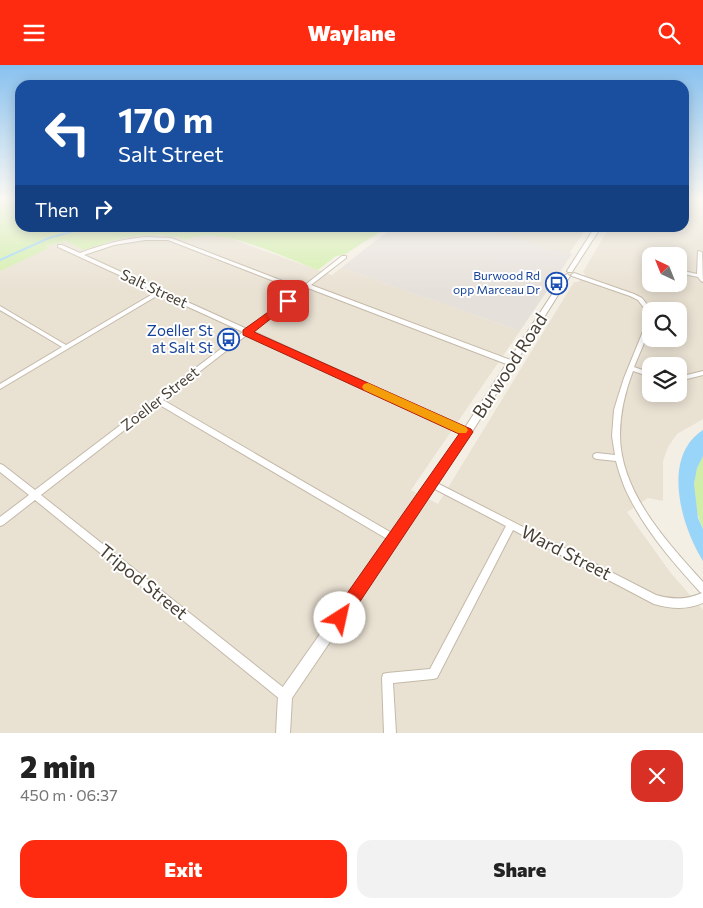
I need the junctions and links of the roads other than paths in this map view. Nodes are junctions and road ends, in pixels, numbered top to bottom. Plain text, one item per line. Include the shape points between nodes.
1 (595, 232) edge
2 (60, 245) dead end
3 (700, 252) dead end
4 (80, 255) junction
5 (344, 257) dead end
6 (570, 274) junction
7 (688, 274) edge
8 (702, 278) edge
9 (305, 288) junction
10 (159, 292) junction
11 (0, 308) edge
12 (247, 332) junction
13 (66, 347) junction
14 (512, 363) junction
15 (632, 369) junction
16 (642, 372) edge
17 (703, 373) edge
18 (687, 377) edge
19 (0, 387) edge
20 (159, 401) junction
21 (466, 432) junction
22 (596, 456) dead end
23 (618, 458) junction
24 (0, 467) edge
25 (432, 484) junction
26 (35, 495) junction
27 (0, 522) edge
28 (511, 525) junction
29 (394, 539) junction
30 (703, 589) edge
31 (703, 598) edge
32 (285, 696) junction
33 (283, 733) edge
34 (390, 733) edge

1 - 6 street, Burwood Road
2 - 4 street, Salt Street
3 - 8 street
4 - 9 street via 111,242 147,237 169,239
4 - 10 street, Salt Street
5 - 9 street, Zoeller Street
6 - 14 street, Burwood Road
6 - 15 street via 632,295 640,299 650,312 651,318
7 - 8 street
9 - 12 street, Zoeller Street
9 - 14 street
10 - 12 street, Salt Street
10 - 13 street
11 - 13 street
12 - 20 street, Zoeller Street
12 - 21 street, Salt Street
13 - 19 street
14 - 21 street, Burwood Road
15 - 16 street
15 - 23 street via 618,408
17 - 18 street
20 - 26 street, Zoeller Street
20 - 29 street
21 - 25 street, Burwood Road
22 - 23 street
23 - 30 street via 635,499 662,543
24 - 26 street, Tripod Street
25 - 28 street, Ward Street
25 - 29 street, Burwood Road
26 - 27 street, Zoeller Street
26 - 32 street, Tripod Street
28 - 31 street, Ward Street via 654,599 670,605 686,605
28 - 34 street via 434,674 388,677
29 - 32 street, Burwood Road
32 - 33 street

